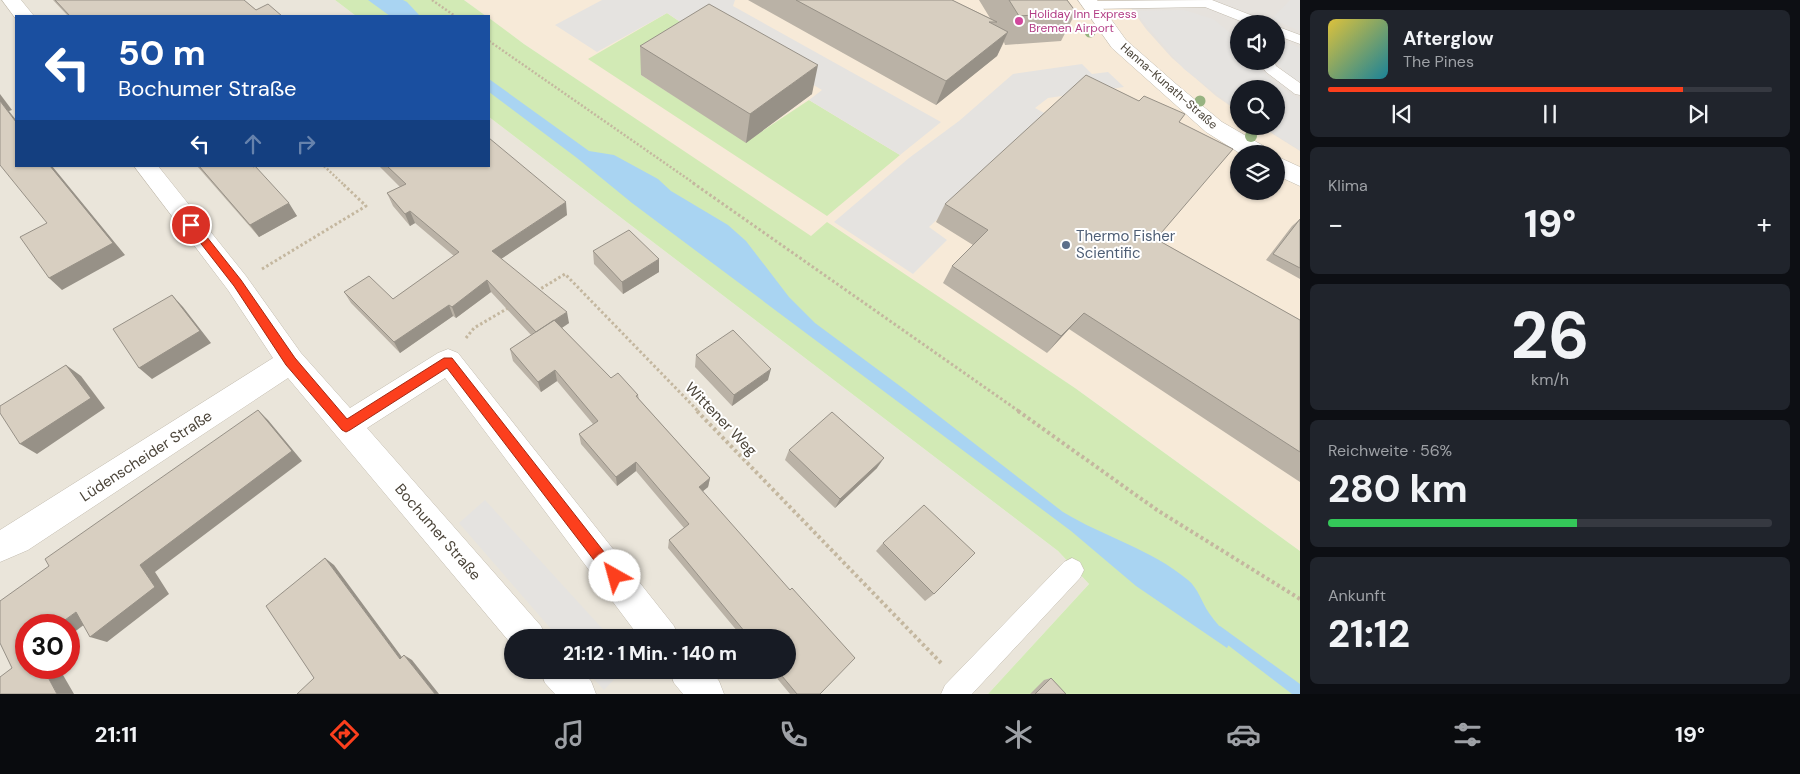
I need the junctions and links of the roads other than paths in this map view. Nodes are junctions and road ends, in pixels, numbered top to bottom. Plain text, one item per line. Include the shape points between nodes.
1 (10, 0) edge
2 (1088, 2) edge
3 (1207, 3) junction
4 (23, 15) edge
5 (1237, 15) edge
6 (1230, 19) edge
7 (1285, 34) edge
8 (1300, 40) edge
9 (1274, 70) edge
10 (1300, 90) edge
11 (1244, 145) edge
12 (146, 167) edge
13 (1285, 169) edge
14 (1300, 178) edge
15 (290, 362) junction
16 (346, 426) junction
17 (0, 546) edge
18 (1072, 570) dead end
19 (521, 629) edge
20 (655, 629) edge
21 (566, 679) edge
22 (694, 679) edge
23 (958, 689) edge
24 (578, 694) edge
25 (706, 694) edge

1 - 4 street
2 - 3 lane
2 - 11 street, Hanna-Kunath-Straße via 1119,44 1214,127
3 - 5 lane
3 - 6 lane
7 - 8 lane
9 - 10 lane
12 - 15 street, Bochumer Straße via 237,283
13 - 14 street
15 - 16 street, Bochumer Straße
15 - 17 street, Lüdenscheider Straße via 17,540
16 - 19 street, Bochumer Straße
16 - 20 street via 448,361
18 - 23 lane
21 - 24 street
22 - 25 street

